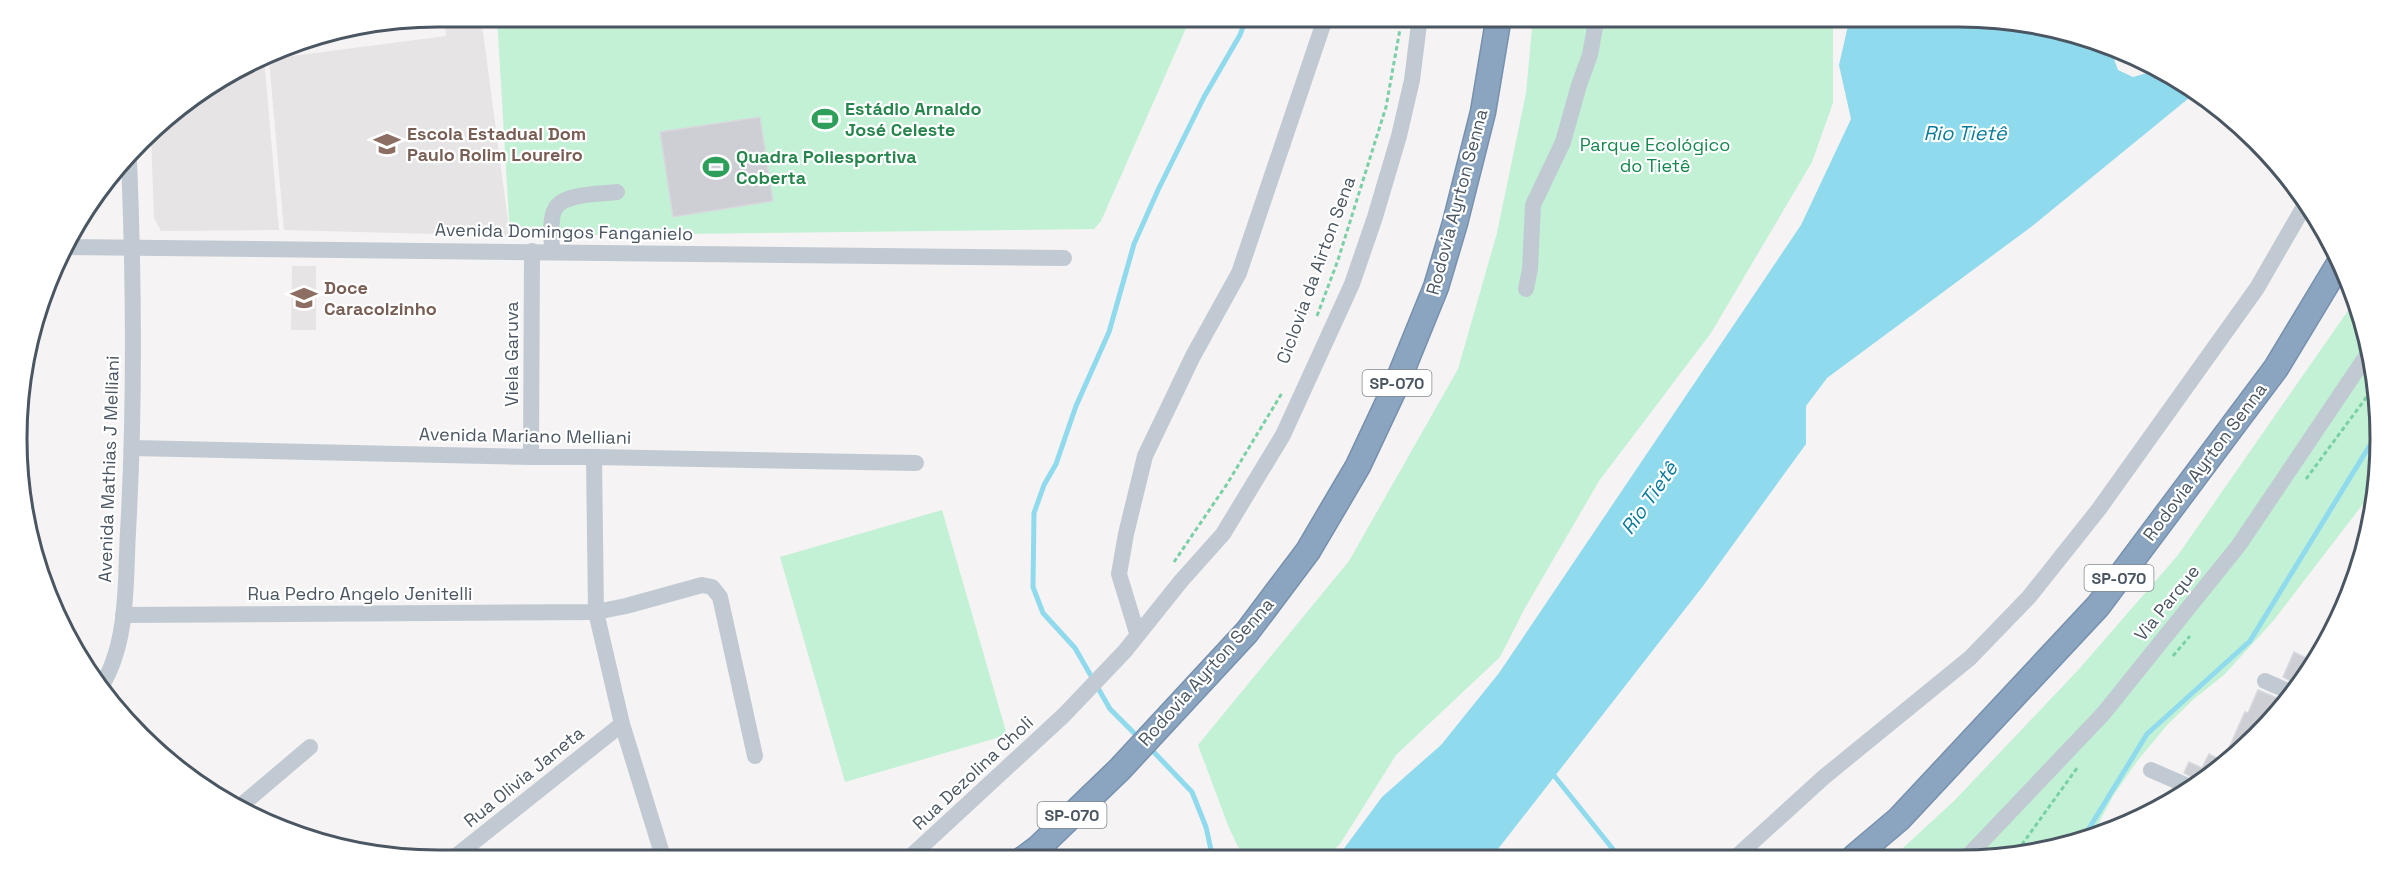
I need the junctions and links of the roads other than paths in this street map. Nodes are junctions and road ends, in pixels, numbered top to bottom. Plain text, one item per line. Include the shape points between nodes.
1 (1322, 27) edge
2 (1419, 27) edge
3 (1497, 27) edge
4 (1595, 27) edge
5 (129, 167) edge
6 (617, 192) dead end
7 (2301, 211) edge
8 (74, 247) edge
9 (133, 248) junction
10 (532, 251) junction
11 (552, 252) junction
12 (1064, 258) dead end
13 (2335, 271) edge
14 (1526, 289) dead end
15 (2363, 363) edge
16 (133, 448) junction
17 (594, 457) junction
18 (531, 458) junction
19 (916, 463) dead end
20 (596, 612) junction
21 (123, 615) junction
22 (1137, 633) junction
23 (105, 679) edge
24 (2265, 681) dead end
25 (2285, 690) edge
26 (622, 724) junction
27 (310, 747) dead end
28 (755, 756) dead end
29 (2151, 770) dead end
30 (2183, 784) edge
31 (245, 802) edge
32 (1974, 849) edge
33 (464, 850) edge
34 (661, 850) edge
35 (918, 850) edge
36 (1034, 850) edge
37 (1745, 850) edge
38 (1862, 850) edge

1 - 22 street via 1239,273 1193,356 1146,456 1119,573
2 - 22 street, Rua Dezolina Choli via 1412,80 1396,146 1352,284 1316,367 1283,435 1223,534
3 - 36 highway, Rodovia Ayrton Senna / SP-070 via 1483,112 1436,287 1358,466 1308,551 1247,632 1120,769
4 - 14 street via 1563,142 1533,204
5 - 9 street, Avenida Mathias J Melliani
6 - 11 street via 560,202 553,215
7 - 37 street via 2257,288 2099,509 2029,597 1970,658 1824,777
8 - 9 street, Avenida Domingos Fanganielo
9 - 10 street, Avenida Domingos Fanganielo
9 - 16 street, Avenida Mathias J Melliani
10 - 11 street, Avenida Domingos Fanganielo
10 - 18 street, Viela Garuva
11 - 12 street, Avenida Domingos Fanganielo
13 - 38 highway, Rodovia Ayrton Senna / SP-070 via 2276,368 2098,606 1899,819
15 - 32 street, Via Parque via 2239,545 2103,714
16 - 18 street, Avenida Mariano Melliani
16 - 21 street, Avenida Mathias J Melliani
17 - 18 street, Avenida Mariano Melliani
17 - 19 street, Avenida Mariano Melliani
17 - 20 street
20 - 21 street, Rua Pedro Angelo Jenitelli
20 - 26 street
20 - 28 street, Rua Pedro Angelo Jenitelli via 702,585 712,586 720,597
21 - 23 street, Avenida Mathias J Melliani via 114,661
22 - 35 street, Rua Dezolina Choli via 1125,651 1064,715
24 - 25 street
26 - 33 street, Rua Olivia Janeta
26 - 34 street
27 - 31 street
29 - 30 street

